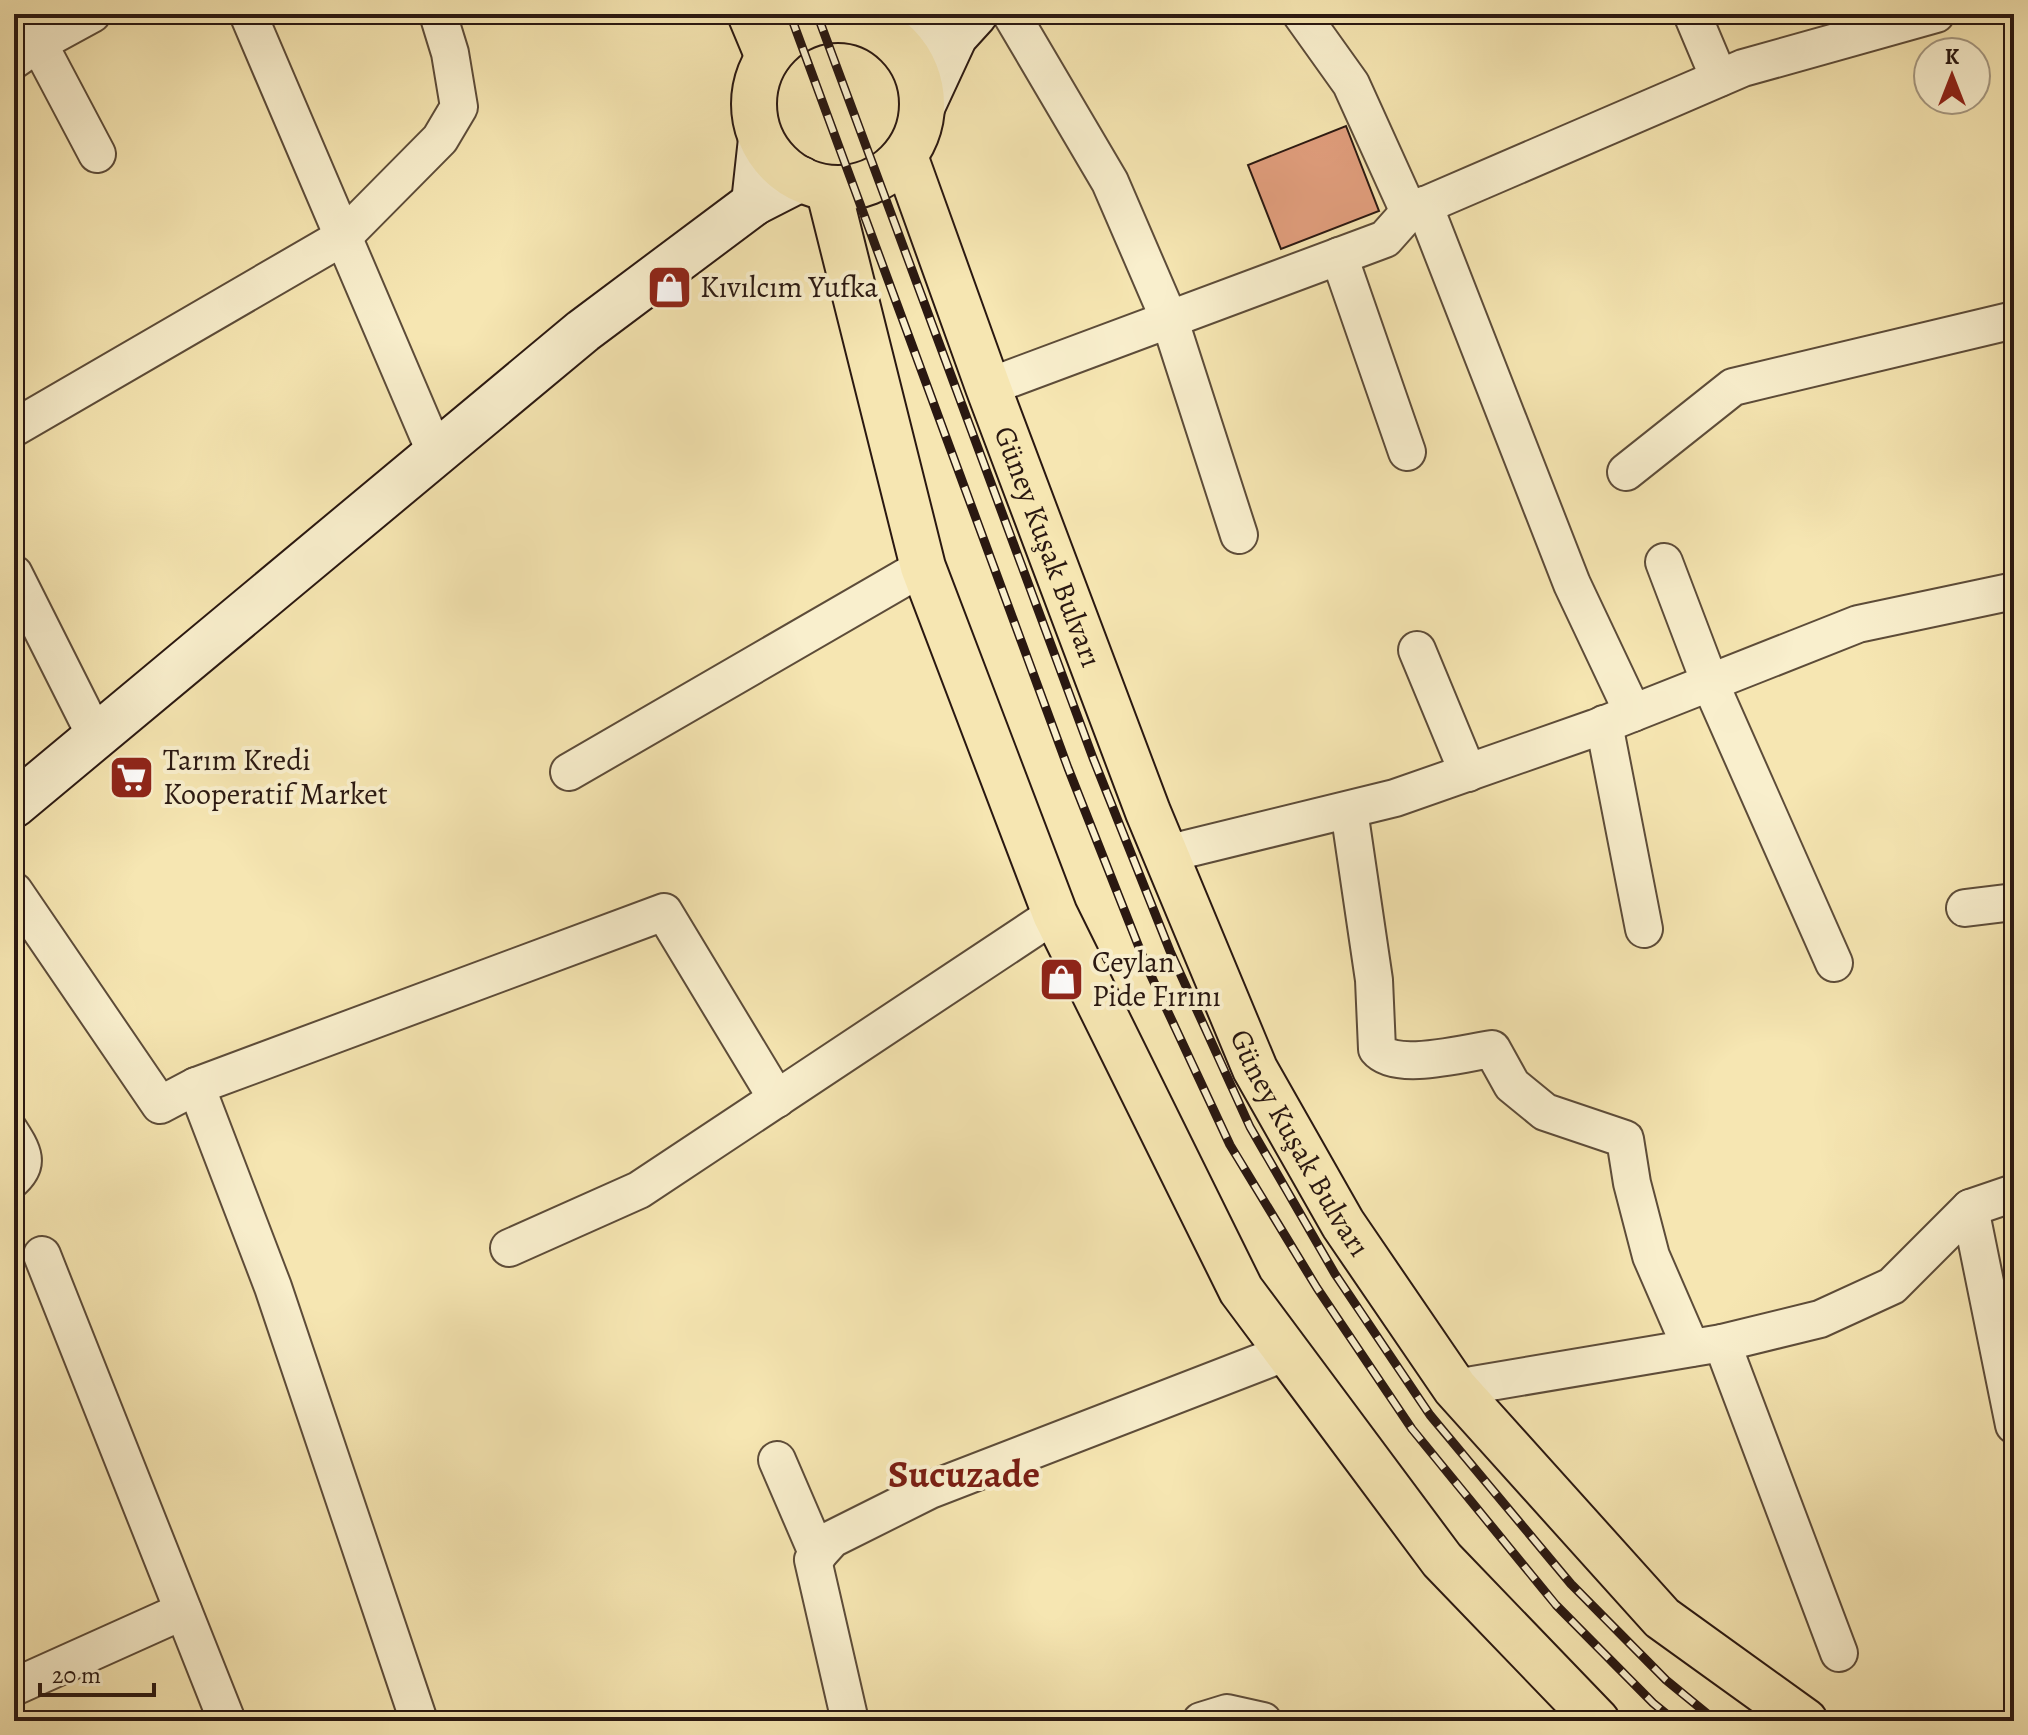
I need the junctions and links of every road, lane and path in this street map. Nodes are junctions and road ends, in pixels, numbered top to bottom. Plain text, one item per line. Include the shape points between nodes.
1 (92, 14) edge
2 (248, 14) edge
3 (438, 14) edge
4 (750, 14) edge
5 (1011, 14) edge
6 (1301, 14) edge
7 (1692, 14) edge
8 (1936, 14) edge
9 (870, 24) edge
10 (965, 25) edge
11 (25, 39) edge
12 (768, 57) junction
13 (1719, 78) junction
14 (923, 105) junction
15 (761, 139) junction
16 (97, 154) dead end
17 (905, 156) junction
18 (815, 183) junction
19 (754, 203) junction
20 (1416, 209) junction
21 (343, 237) junction
22 (1339, 256) junction
23 (2014, 320) edge
24 (1170, 321) junction
25 (988, 387) junction
26 (14, 428) edge
27 (1407, 452) dead end
28 (436, 454) junction
29 (1626, 472) dead end
30 (1239, 535) dead end
31 (1664, 562) dead end
32 (923, 567) junction
33 (14, 574) edge
34 (2014, 591) edge
35 (1417, 650) dead end
36 (1710, 683) junction
37 (1618, 718) junction
38 (96, 737) junction
39 (569, 772) dead end
40 (1468, 773) junction
41 (14, 805) edge
42 (1349, 810) junction
43 (1166, 854) junction
44 (14, 891) edge
45 (2014, 902) edge
46 (1965, 908) dead end
47 (1055, 914) junction
48 (1644, 929) dead end
49 (1834, 963) dead end
50 (196, 1086) junction
51 (777, 1099) junction
52 (14, 1121) edge
53 (14, 1190) edge
54 (2014, 1193) edge
55 (1970, 1208) junction
56 (509, 1248) dead end
57 (42, 1255) dead end
58 (1707, 1346) junction
59 (1287, 1352) junction
60 (1455, 1388) junction
61 (2014, 1425) edge
62 (777, 1460) dead end
63 (818, 1555) junction
64 (183, 1611) junction
65 (1839, 1653) dead end
66 (14, 1687) edge
67 (227, 1721) edge
68 (419, 1721) edge
69 (850, 1721) edge
70 (1201, 1721) edge
71 (1263, 1721) edge
72 (1597, 1721) edge
73 (1805, 1721) edge

1 - 11 street
2 - 21 street
3 - 21 street via 459,107 440,139
4 - 12 main road
5 - 24 street via 1110,182
6 - 20 street via 1351,84
7 - 13 street
8 - 13 street
9 - 10 main road
9 - 12 main road via 837,19 809,24 786,37
9 - 14 main road via 907,54 919,78
10 - 14 main road
11 - 16 street
12 - 15 main road via 756,83 754,112
13 - 20 street
14 - 17 main road via 919,132
15 - 18 main road via 777,163
15 - 19 main road
17 - 18 main road via 884,175 857,186
17 - 25 main road, Güney Kuşak Bulvarı
18 - 19 main road
18 - 32 main road
19 - 28 main road via 583,331
20 - 22 street via 1385,239
20 - 37 street via 1572,584
21 - 26 street
21 - 28 street
22 - 24 street
22 - 27 street
23 - 29 street via 1733,387
24 - 25 street
24 - 30 street
25 - 43 main road, Güney Kuşak Bulvarı
28 - 38 main road
31 - 36 street
32 - 39 street
32 - 47 main road
33 - 38 street
34 - 36 street via 1858,624
35 - 40 street
36 - 37 street
36 - 49 street
37 - 40 street
37 - 48 street
38 - 41 main road
40 - 42 street
42 - 43 street
42 - 58 street via 1374,980 1377,1049 1395,1059 1492,1049 1512,1085 1545,1112 1625,1139 1651,1256
43 - 60 main road, Güney Kuşak Bulvarı via 1255,1069 1343,1224
44 - 50 street via 160,1105
45 - 46 street
47 - 51 street
47 - 59 main road via 1241,1290
50 - 51 street via 664,912
50 - 68 street via 273,1287
51 - 56 street via 639,1190
52 - 53 lane via 30,1147 32,1164
54 - 55 street
55 - 58 street via 1892,1286 1820,1319
55 - 61 street
57 - 64 street
58 - 60 street
58 - 65 street
59 - 63 street via 930,1490 832,1539
59 - 72 main road via 1442,1560
60 - 73 main road, Güney Kuşak Bulvarı via 1662,1618
62 - 63 street
63 - 69 street via 813,1560
64 - 66 street
64 - 67 street
70 - 71 street via 1227,1713

